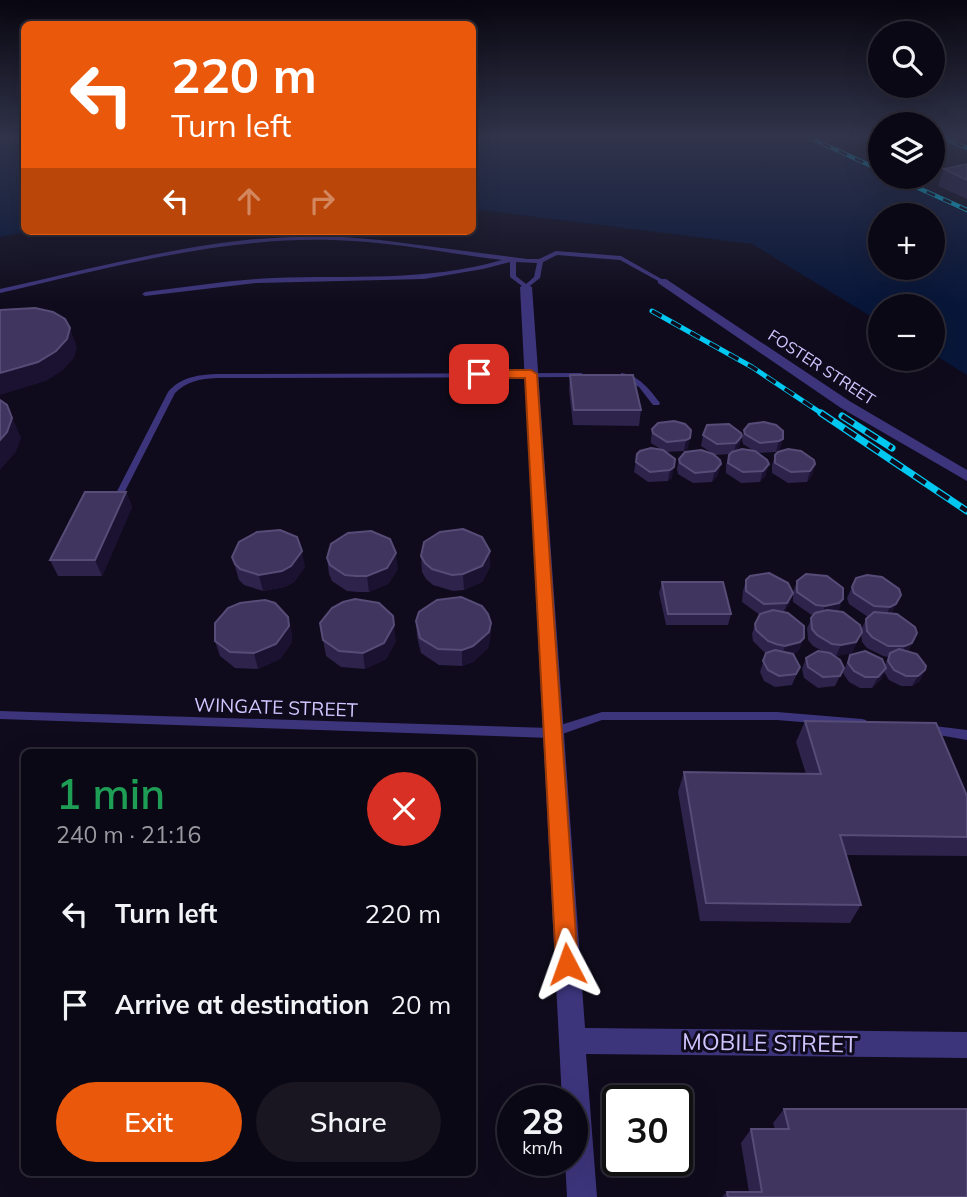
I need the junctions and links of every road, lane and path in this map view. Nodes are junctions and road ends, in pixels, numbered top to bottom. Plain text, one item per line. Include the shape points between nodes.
1 (513, 260) junction
2 (540, 261) junction
3 (662, 281) joint
4 (526, 288) junction
5 (0, 291) edge
6 (145, 294) dead end
7 (531, 374) junction
8 (594, 375) edge
9 (608, 375) edge
10 (656, 403) dead end
11 (967, 476) edge
12 (115, 503) edge
13 (0, 715) edge
14 (870, 723) edge
15 (910, 726) edge
16 (551, 733) junction
17 (967, 735) edge
18 (572, 1041) junction
19 (967, 1045) edge
20 (582, 1197) edge

1 - 2 lane
1 - 4 lane via 513,278
1 - 5 lane via 333,237 264,239 188,249
1 - 6 lane via 454,275 274,280
2 - 3 lane via 556,253 621,258
2 - 4 lane via 537,278
3 - 11 street, FOSTER STREET via 846,405
4 - 7 street
7 - 8 lane
7 - 12 lane via 216,376 179,383
7 - 16 street
9 - 10 lane via 634,379
13 - 16 lane, WINGATE STREET
14 - 16 lane via 776,716 602,716
15 - 17 lane
16 - 18 street
18 - 19 street, MOBILE STREET
18 - 20 street

